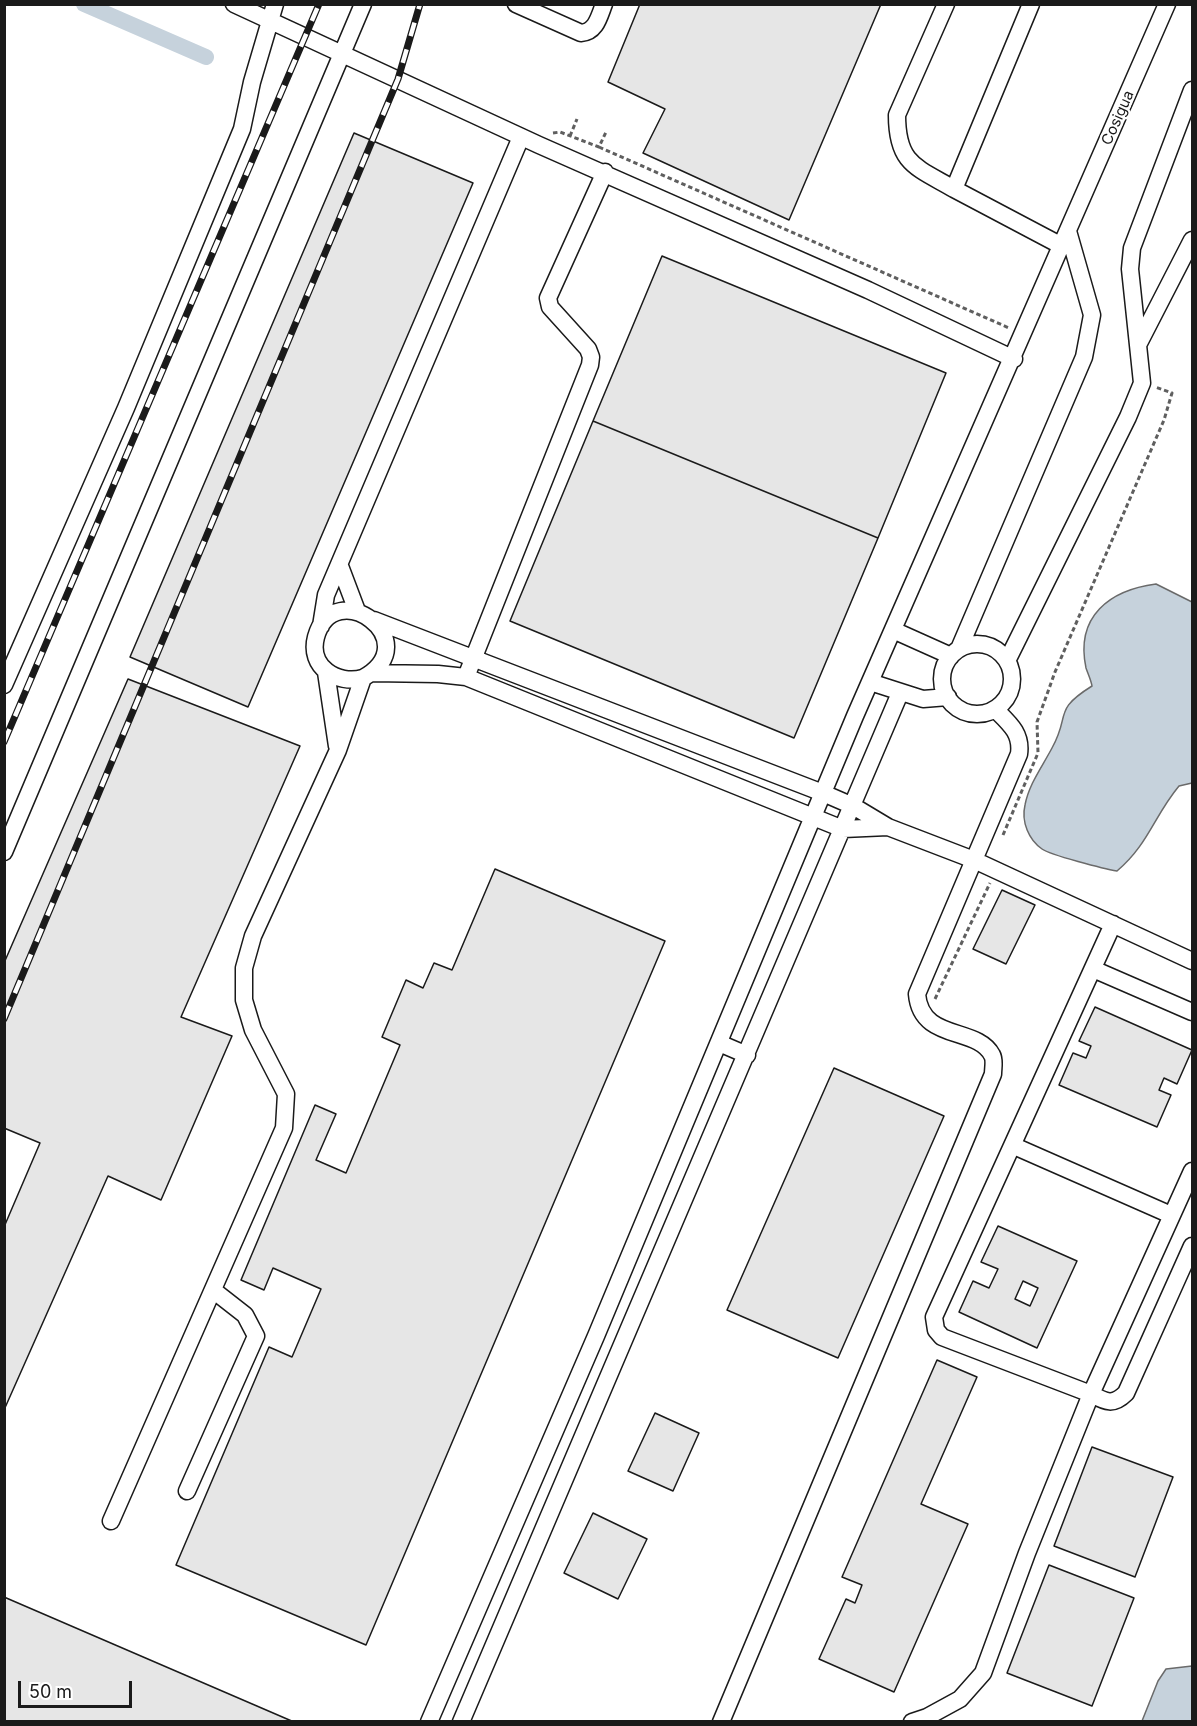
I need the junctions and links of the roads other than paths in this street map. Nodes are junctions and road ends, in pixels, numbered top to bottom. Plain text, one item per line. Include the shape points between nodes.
1 (234, 4) edge
2 (363, 4) edge
3 (516, 4) edge
4 (604, 4) edge
5 (946, 4) edge
6 (1031, 4) edge
7 (1167, 4) edge
8 (273, 12) edge
9 (344, 54) junction
10 (1192, 90) edge
11 (521, 137) junction
12 (605, 172) junction
13 (954, 189) junction
14 (1064, 238) junction
15 (1192, 240) edge
16 (1138, 345) junction
17 (1014, 359) junction
18 (340, 566) junction
19 (357, 611) junction
20 (374, 620) junction
21 (321, 626) junction
22 (893, 630) junction
23 (955, 652) junction
24 (474, 658) junction
25 (1007, 661) junction
26 (326, 672) junction
27 (368, 676) junction
28 (466, 677) junction
29 (870, 682) junction
30 (4, 685) edge
31 (900, 693) junction
32 (948, 697) junction
33 (995, 709) junction
34 (647, 725) junction
35 (636, 747) junction
36 (338, 750) junction
37 (823, 793) junction
38 (853, 806) junction
39 (812, 818) junction
40 (888, 827) junction
41 (843, 829) junction
42 (4, 852) edge
43 (974, 860) junction
44 (1113, 924) junction
45 (1192, 961) edge
46 (1093, 969) junction
47 (1192, 1012) edge
48 (719, 1042) junction
49 (747, 1055) junction
50 (1014, 1146) junction
51 (1192, 1175) edge
52 (1171, 1215) junction
53 (1192, 1246) edge
54 (617, 1287) junction
55 (213, 1290) junction
56 (644, 1297) junction
57 (1091, 1394) junction
58 (188, 1491) dead end
59 (517, 1516) junction
60 (111, 1521) dead end
61 (542, 1526) junction
62 (429, 1722) edge
63 (461, 1722) edge
64 (721, 1722) edge
65 (912, 1722) edge

1 - 8 street
2 - 9 street
3 - 4 street via 581,33 594,28
5 - 13 street via 897,115 897,130 901,150 913,165
6 - 13 street
7 - 14 street, Cosigua
8 - 9 street
8 - 30 street via 242,129 126,408
9 - 11 street
9 - 42 street
10 - 16 street via 1132,248 1130,269
11 - 12 street
11 - 18 street
12 - 17 street
12 - 24 street via 548,298 550,307 588,349 590,365
13 - 14 street
14 - 17 street, Cosigua
14 - 23 street via 1092,315 1084,357
15 - 16 street
16 - 25 street via 1142,383 1128,417
17 - 22 street, Cosigua
18 - 19 street
18 - 21 street via 326,595
19 - 20 street
19 - 21 street via 337,613
20 - 24 street
20 - 27 street via 384,637 384,657
21 - 26 street via 315,645
22 - 23 street
22 - 29 street, Cosigua
23 - 25 street via 970,645 991,647
23 - 32 street via 943,676
24 - 28 street
24 - 34 street
25 - 33 street via 1010,692
26 - 27 street via 344,681
26 - 36 street
27 - 28 street
27 - 36 street
28 - 35 street
29 - 31 street
29 - 37 street, Cosigua
31 - 32 street via 923,699
31 - 38 street
32 - 33 street via 964,711 986,713
33 - 43 street via 1016,729 1019,754
34 - 35 street
34 - 37 street
35 - 39 street
36 - 55 street via 253,936 244,968 244,1000 253,1030 286,1094 284,1128
37 - 38 street
37 - 39 street, Cosigua
38 - 40 street
38 - 41 street
39 - 41 street
39 - 48 street, Cosigua
40 - 41 street
40 - 43 street
41 - 49 street
43 - 44 street
43 - 64 street via 917,994 918,1009 928,1021 987,1048 993,1057 993,1074
44 - 45 street
44 - 46 street
46 - 47 street
46 - 50 street
48 - 49 street
48 - 54 street, Cosigua
49 - 56 street
50 - 52 street
50 - 57 street via 934,1317 936,1330 942,1336
51 - 52 street
52 - 57 street
53 - 57 street via 1125,1393 1117,1401 1107,1403
54 - 56 street
54 - 59 street, Cosigua
55 - 58 street via 245,1315 256,1336
55 - 60 street
56 - 61 street
57 - 65 street via 983,1673 960,1699
59 - 61 street
59 - 62 street, Cosigua
61 - 63 street

